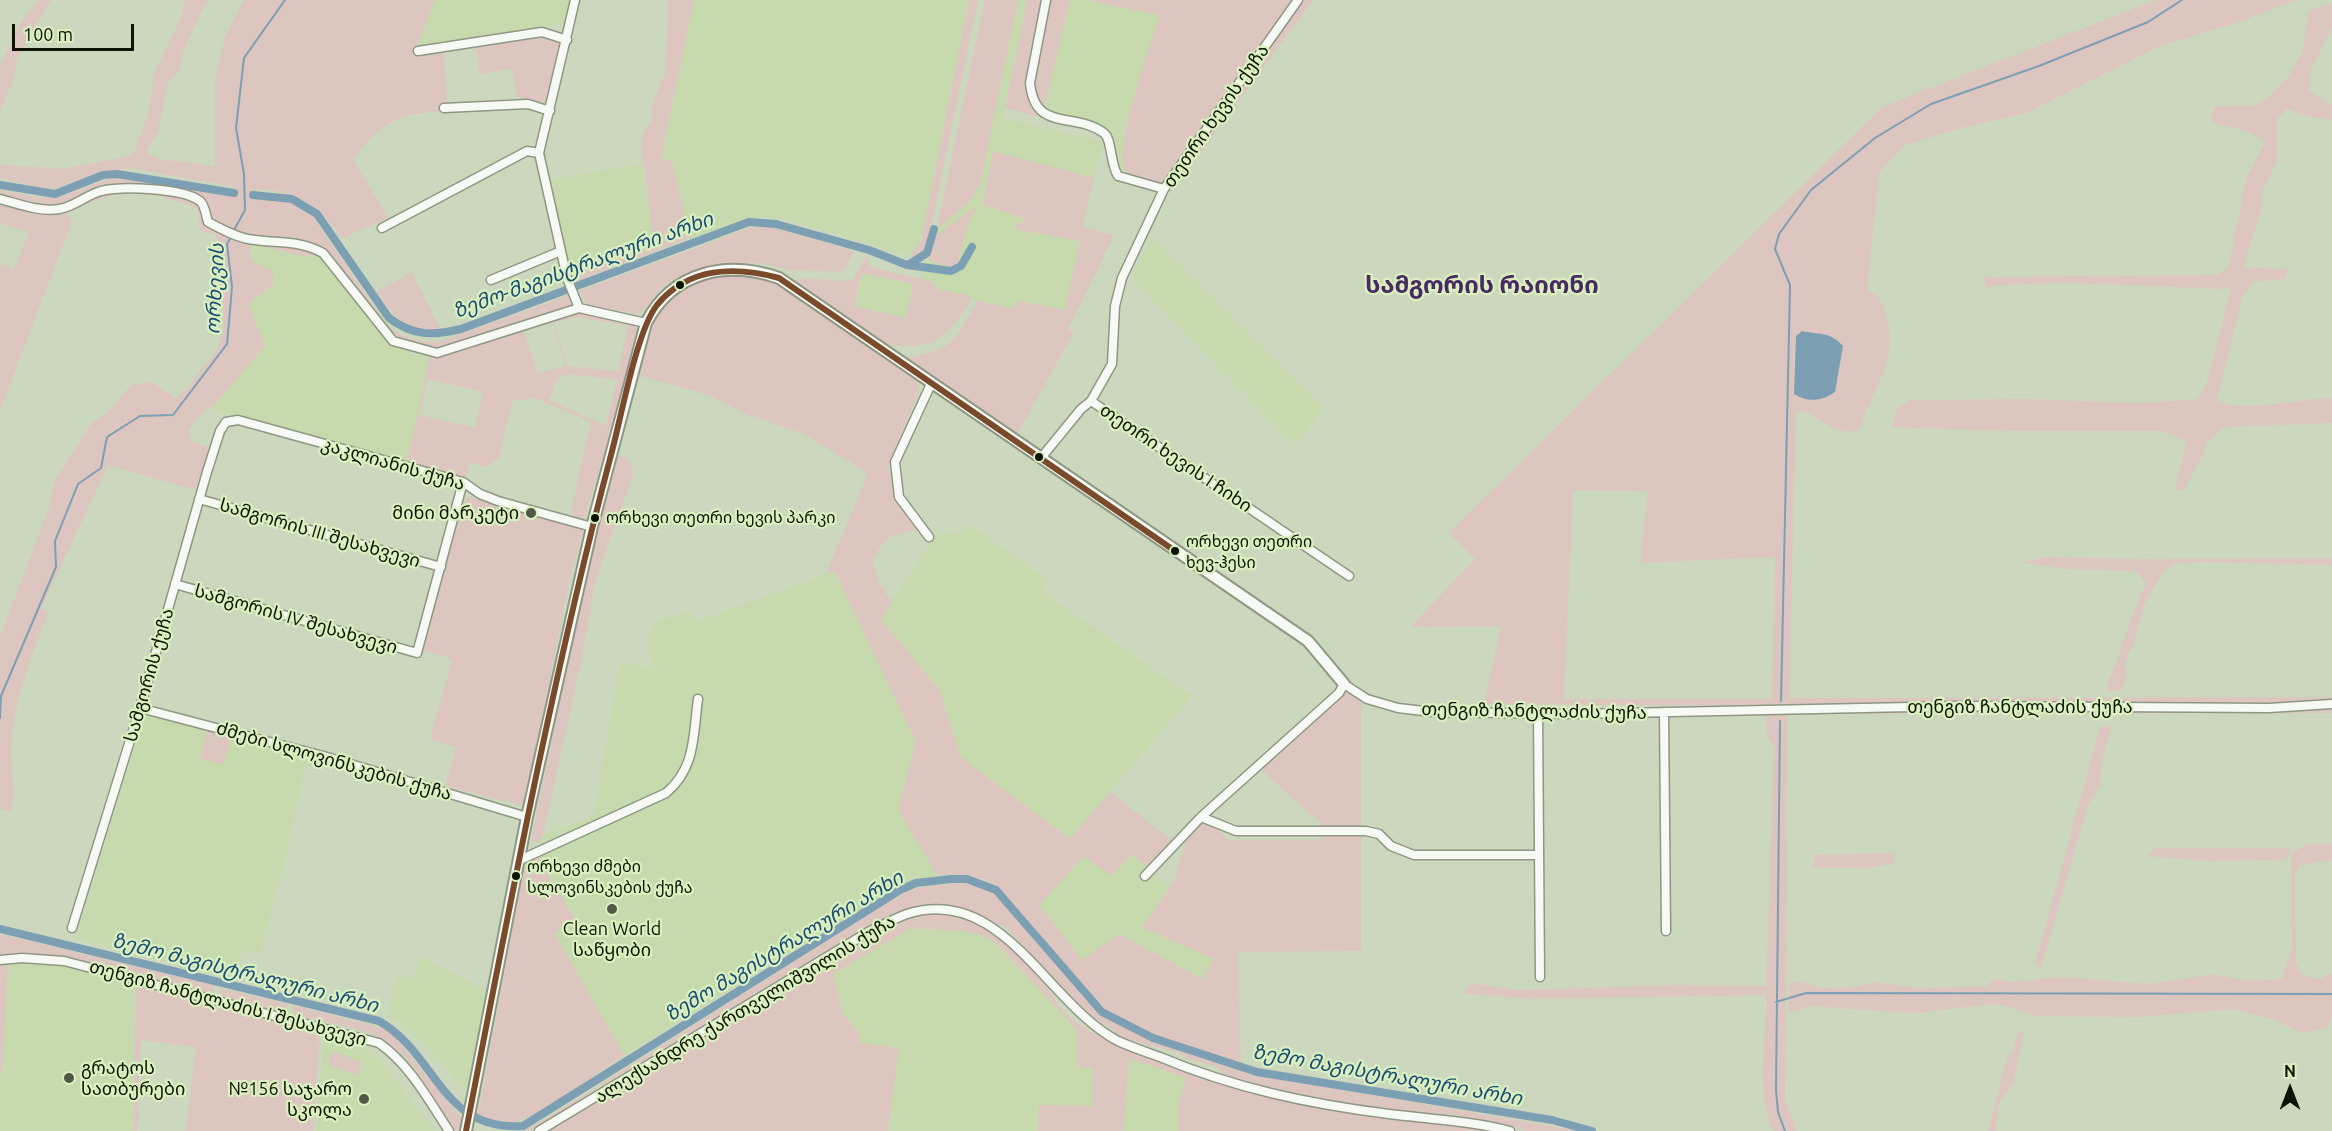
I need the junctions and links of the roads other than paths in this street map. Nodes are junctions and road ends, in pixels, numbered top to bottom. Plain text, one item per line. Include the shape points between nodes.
1 (575, 0) edge
2 (1046, 0) edge
3 (1298, 0) edge
4 (567, 40) junction
5 (418, 51) dead end
6 (444, 108) dead end
7 (550, 111) junction
8 (539, 153) junction
9 (1164, 189) junction
10 (0, 199) edge
11 (382, 228) dead end
12 (561, 251) junction
13 (491, 280) dead end
14 (579, 308) junction
15 (646, 323) junction
16 (932, 384) junction
17 (1091, 401) junction
18 (226, 422) joint
19 (1041, 458) junction
20 (463, 482) junction
21 (199, 499) junction
22 (592, 527) junction
23 (928, 537) dead end
24 (441, 567) junction
25 (1349, 576) dead end
26 (175, 584) junction
27 (1344, 684) junction
28 (698, 699) dead end
29 (2332, 704) edge
30 (140, 708) junction
31 (1664, 712) junction
32 (1538, 713) junction
33 (527, 817) junction
34 (1201, 817) junction
35 (1539, 855) junction
36 (520, 860) junction
37 (1145, 876) dead end
38 (72, 928) dead end
39 (1666, 931) dead end
40 (0, 960) edge
41 (1540, 976) dead end
42 (466, 1130) edge
43 (449, 1131) edge
44 (539, 1131) edge
45 (1510, 1131) edge

1 - 4 street
2 - 9 street via 1030,83 1039,111 1105,134 1109,139 1111,166 1118,176
3 - 9 street, თეთრი ხევის ქუჩა
4 - 5 street via 542,32
4 - 7 street
6 - 7 street via 528,104
7 - 8 street
8 - 11 street via 527,151
8 - 12 street
9 - 17 street, თეთრი ხევის ქუჩა via 1122,278 1115,306 1112,364
10 - 14 street via 57,209 120,188 165,190 202,202 208,222 227,231 247,238 297,243 323,253 393,341 437,353
12 - 13 street
12 - 14 street
14 - 15 street
15 - 16 street, თენგიზ ჩანტლაძის ქუჩა via 668,292 696,277 731,268 754,269 779,278
15 - 22 street, თენგიზ ჩანტლაძის ქუჩა
16 - 19 street, თენგიზ ჩანტლაძის ქუჩა
16 - 23 street via 895,462 899,497
17 - 19 street, თეთრი ხევის ქუჩა
17 - 25 street, თეთრი ხევის I ჩიხი
18 - 20 street, კაკლიანის ქუჩა via 238,420
18 - 21 street, სამგორის ქუჩა
19 - 27 street, თენგიზ ჩანტლაძის ქუჩა via 1308,641
20 - 22 street, კაკლიანის ქუჩა via 498,501
20 - 24 street
21 - 24 street, სამგორის III შესახვევი
21 - 26 street, სამგორის ქუჩა
22 - 33 street, თენგიზ ჩანტლაძის ქუჩა
24 - 26 street, სამგორის IV შესახვევი via 417,653
26 - 30 street, სამგორის ქუჩა
27 - 32 street, თენგიზ ჩანტლაძის ქუჩა via 1367,699 1398,708
27 - 34 street
28 - 36 street via 690,760 681,781 666,793
29 - 31 street, თენგიზ ჩანტლაძის ქუჩა via 2269,708 1959,706
30 - 33 street, ძმები სლოვინსკების ქუჩა via 327,757
30 - 38 street, სამგორის ქუჩა
31 - 32 street, თენგიზ ჩანტლაძის ქუჩა
31 - 39 street
32 - 35 street
33 - 36 street, თენგიზ ჩანტლაძის ქუჩა
34 - 35 street via 1236,831 1366,831 1379,834 1391,846 1414,855
34 - 37 street
35 - 41 street
36 - 42 street, თენგიზ ჩანტლაძის ქუჩა
40 - 43 street, თენგიზ ჩანტლაძის I შესახვევი via 64,961 379,1043 413,1075
44 - 45 street, ალექსანდრე ქართველიშვილის ქუჩა via 870,931 906,914 934,910 966,916 998,929 1099,1029 1118,1041 1186,1068 1294,1100

